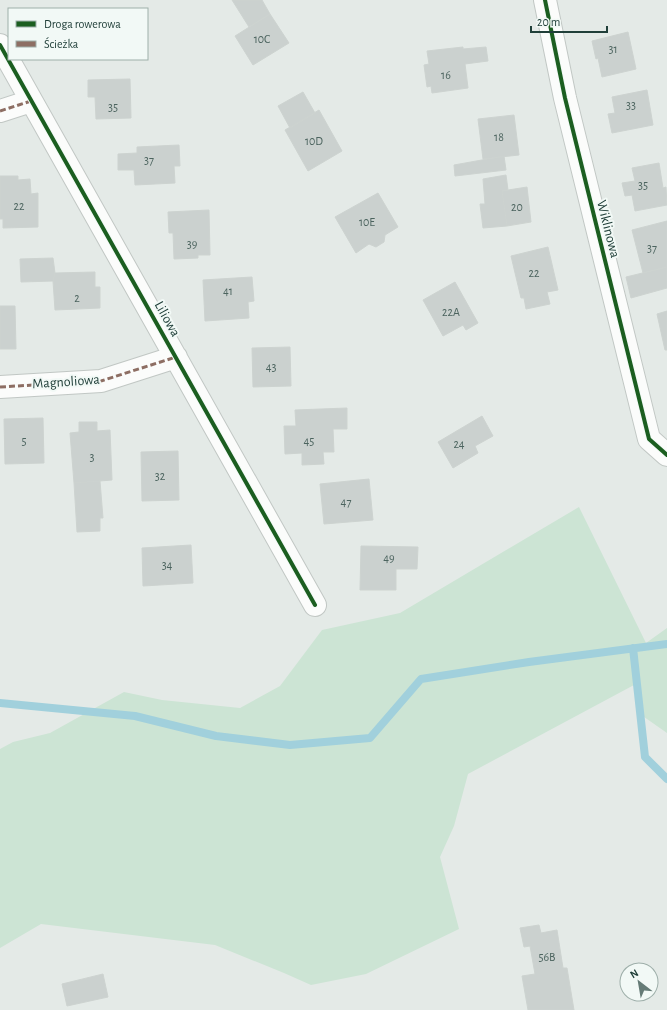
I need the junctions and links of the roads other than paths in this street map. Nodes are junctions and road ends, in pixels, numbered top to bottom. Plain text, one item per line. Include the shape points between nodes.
1 (545, 0) edge
2 (0, 45) edge
3 (8, 59) edge
4 (9, 60) edge
5 (32, 100) junction
6 (0, 111) edge
7 (176, 357) junction
8 (0, 387) edge
9 (667, 455) edge
10 (314, 605) dead end

1 - 9 street, Wiklinowa via 565,98 649,439
2 - 3 street, Liliowa
4 - 5 street, Liliowa
5 - 6 street
5 - 7 street, Liliowa
7 - 8 street, Magnoliowa via 101,381
7 - 10 street, Liliowa

